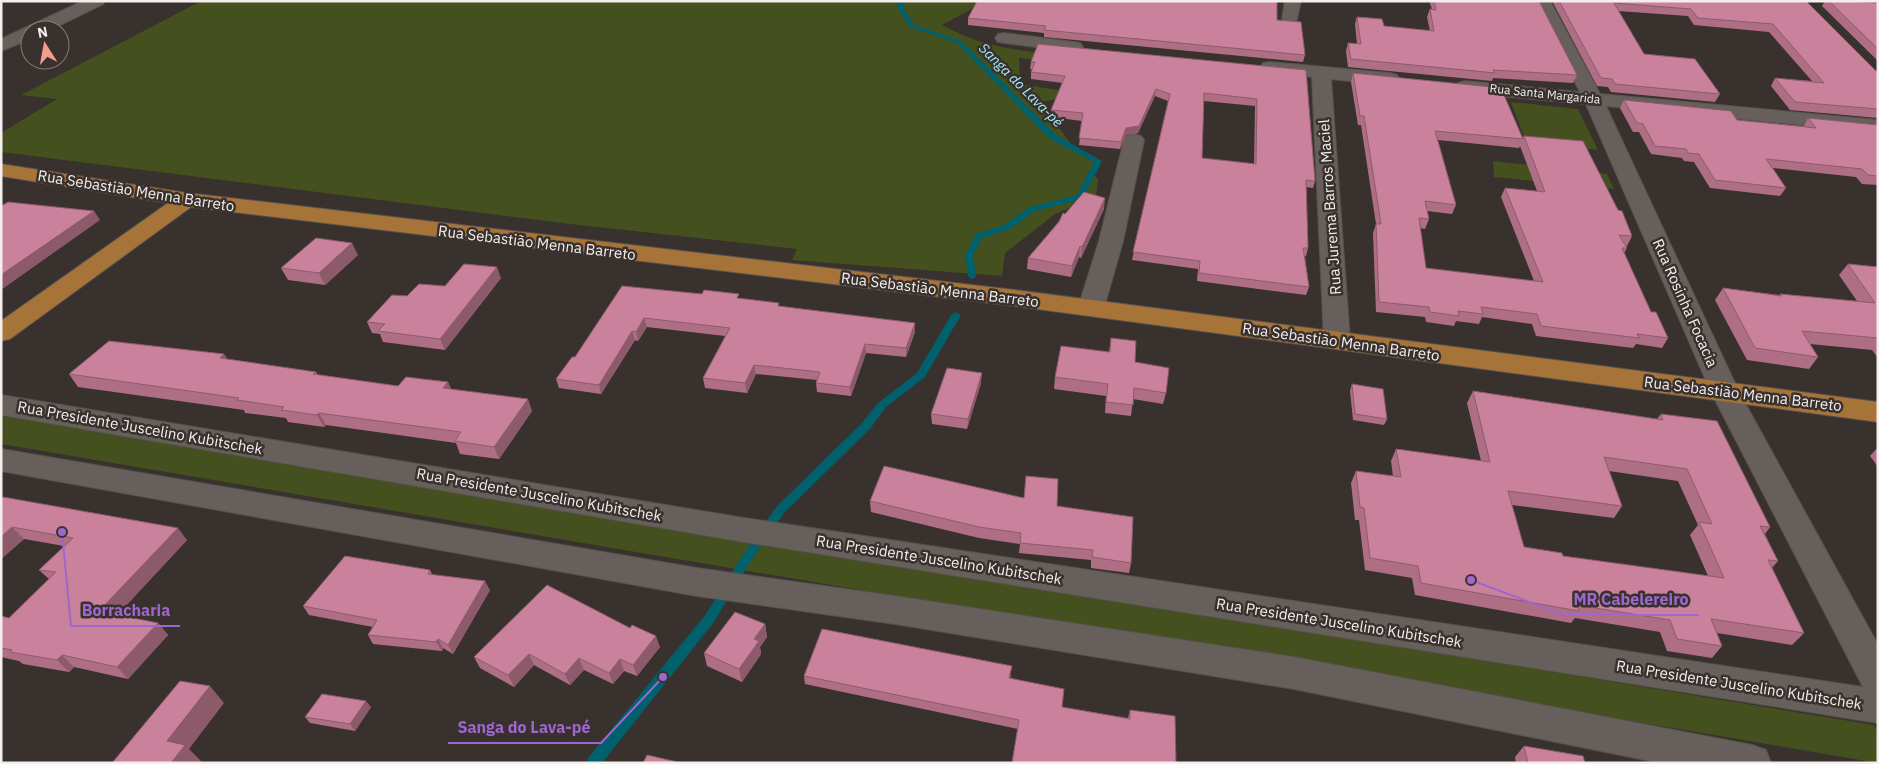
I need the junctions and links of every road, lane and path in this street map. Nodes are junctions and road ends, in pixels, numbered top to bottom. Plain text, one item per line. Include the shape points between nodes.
1 (97, 1) edge
2 (1293, 1) edge
3 (1542, 1) edge
4 (1290, 19) edge
5 (57, 20) edge
6 (20, 37) edge
7 (1004, 38) dead end
8 (1, 46) edge
9 (1092, 49) edge
10 (1251, 65) edge
11 (1321, 72) junction
12 (1408, 81) edge
13 (1447, 85) edge
14 (1593, 99) junction
15 (1878, 126) edge
16 (1134, 140) dead end
17 (1, 170) edge
18 (187, 200) junction
19 (1091, 308) junction
20 (1, 333) edge
21 (1338, 342) junction
22 (1725, 392) junction
23 (1, 405) edge
24 (1878, 412) edge
25 (1, 460) edge
26 (1878, 680) edge
27 (1878, 706) edge
28 (1752, 763) edge

1 - 5 street
2 - 4 street
3 - 14 street, Rua Rosinha Focacia
6 - 8 street
7 - 9 street
10 - 11 street
11 - 12 street
11 - 21 street, Rua Jurema Barros Maciel
13 - 14 street, Rua Santa Margarida
14 - 15 street, Rua Santa Margarida
14 - 22 street, Rua Rosinha Focacia
16 - 19 street via 1111,240
17 - 18 main road, Rua Sebastião Menna Barreto
18 - 19 main road, Rua Sebastião Menna Barreto
18 - 20 main road
19 - 21 main road, Rua Sebastião Menna Barreto
21 - 22 main road, Rua Sebastião Menna Barreto
22 - 24 main road, Rua Sebastião Menna Barreto
22 - 26 street, Rua Rosinha Focacia
23 - 27 street, Rua Presidente Juscelino Kubitschek via 738,529
25 - 28 street via 697,582 1294,673

